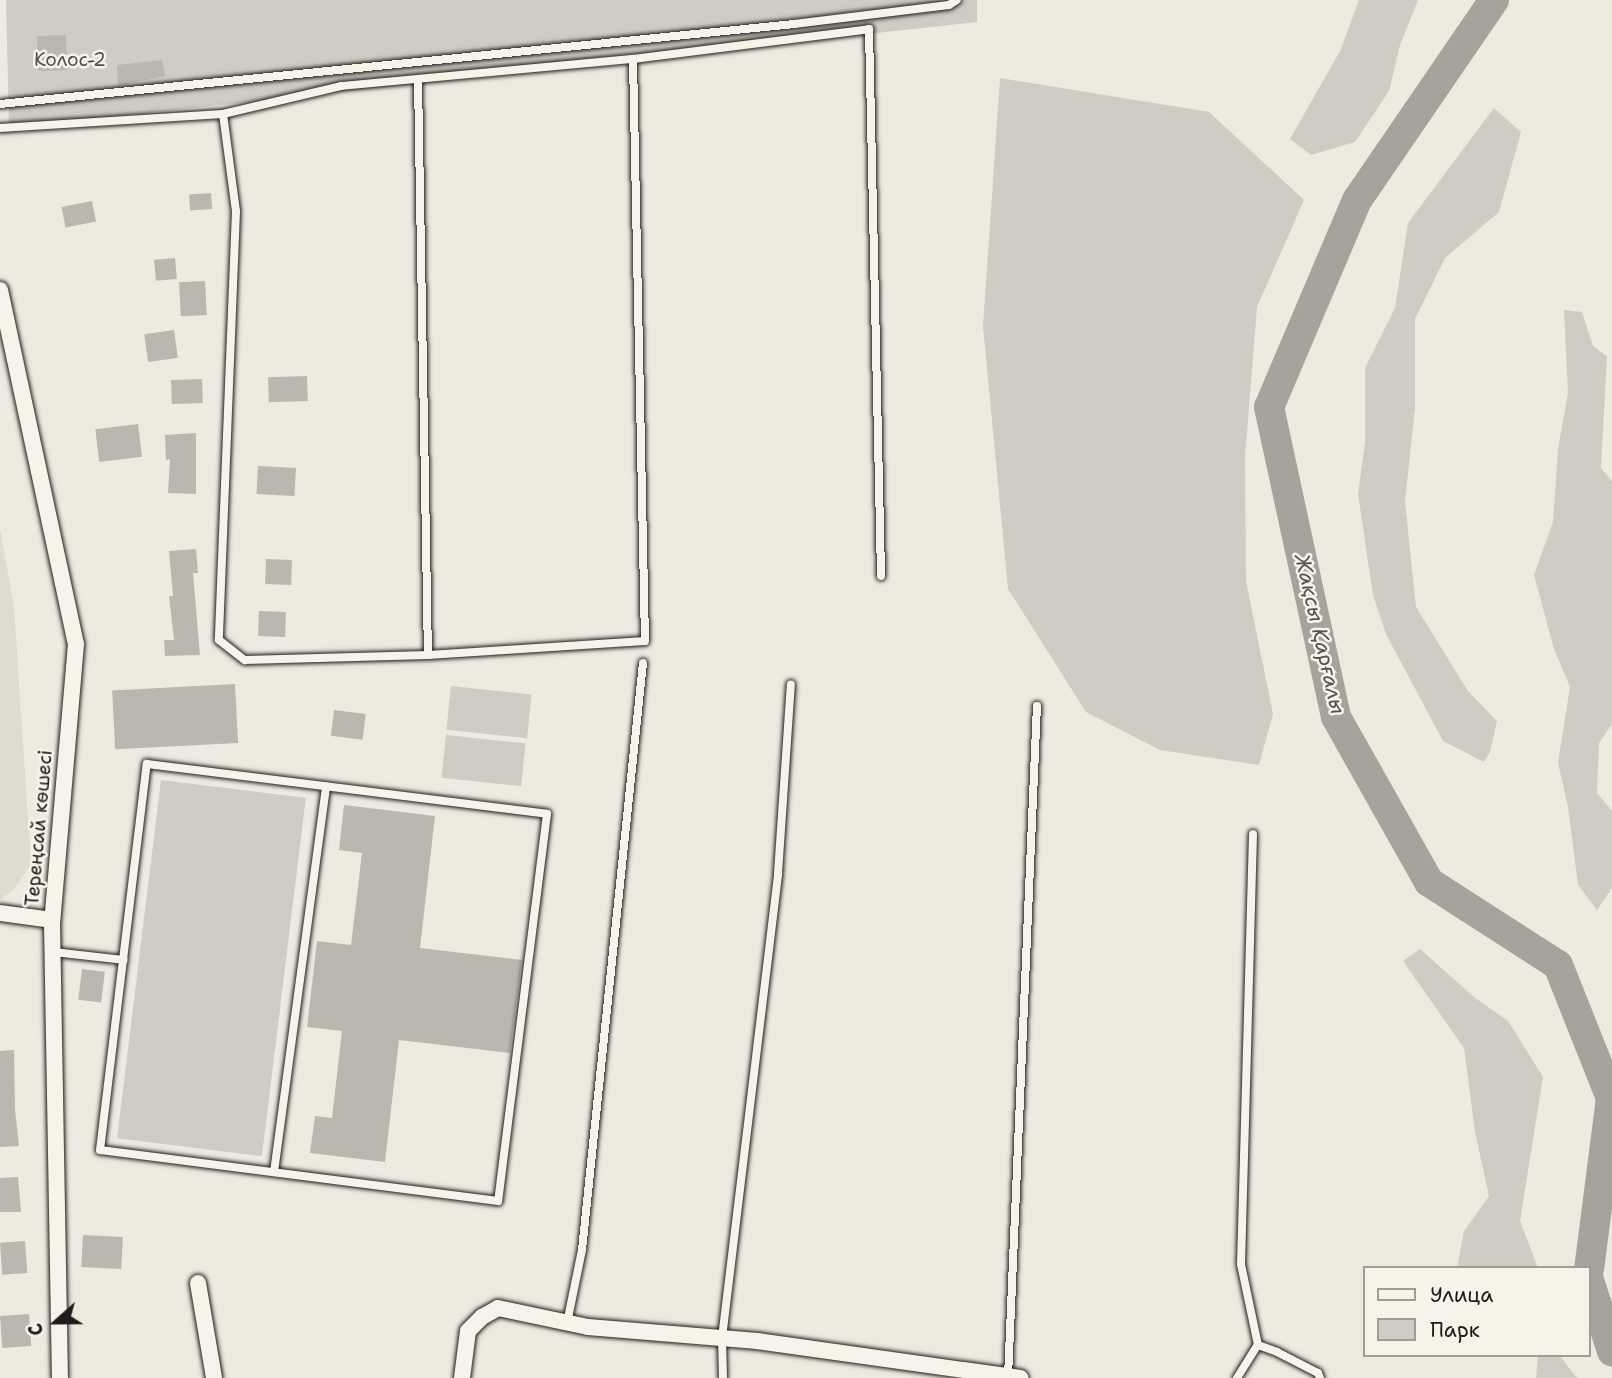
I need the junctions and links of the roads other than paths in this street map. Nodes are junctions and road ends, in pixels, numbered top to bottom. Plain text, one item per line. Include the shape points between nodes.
1 (957, 0) edge
2 (634, 59) junction
3 (418, 79) junction
4 (0, 104) edge
5 (223, 114) junction
6 (0, 128) edge
7 (0, 290) edge
8 (881, 576) dead end
9 (428, 655) junction
10 (643, 663) dead end
11 (791, 684) dead end
12 (1037, 706) dead end
13 (326, 786) junction
14 (1253, 834) dead end
15 (0, 913) edge
16 (52, 920) junction
17 (53, 952) junction
18 (124, 960) junction
19 (274, 1172) junction
20 (198, 1283) dead end
21 (568, 1323) junction
22 (722, 1338) junction
23 (1258, 1345) junction
24 (60, 1378) edge
25 (214, 1378) edge
26 (462, 1378) edge
27 (723, 1378) edge
28 (1012, 1378) edge
29 (1237, 1378) edge
30 (1320, 1378) edge

1 - 4 lane via 949,5 781,25
2 - 3 lane
2 - 8 lane via 869,29
2 - 9 lane via 645,641
3 - 5 lane via 341,86
3 - 9 lane
5 - 6 lane
5 - 9 lane via 236,211 219,640 245,660
7 - 16 street, Тереңсай көшесі via 76,645
10 - 21 lane via 582,1250
11 - 22 lane via 778,873
12 - 28 lane
13 - 18 lane via 147,764
13 - 19 lane
13 - 19 lane via 547,814 498,1201
14 - 23 lane via 1241,1264
15 - 16 street
16 - 17 street, Тереңсай көшесі
17 - 18 lane
17 - 24 street, Тереңсай көшесі
18 - 19 lane via 100,1150
20 - 25 street
21 - 22 street
21 - 26 street via 498,1308 468,1331
22 - 27 lane
22 - 28 street
23 - 29 lane
23 - 30 lane

